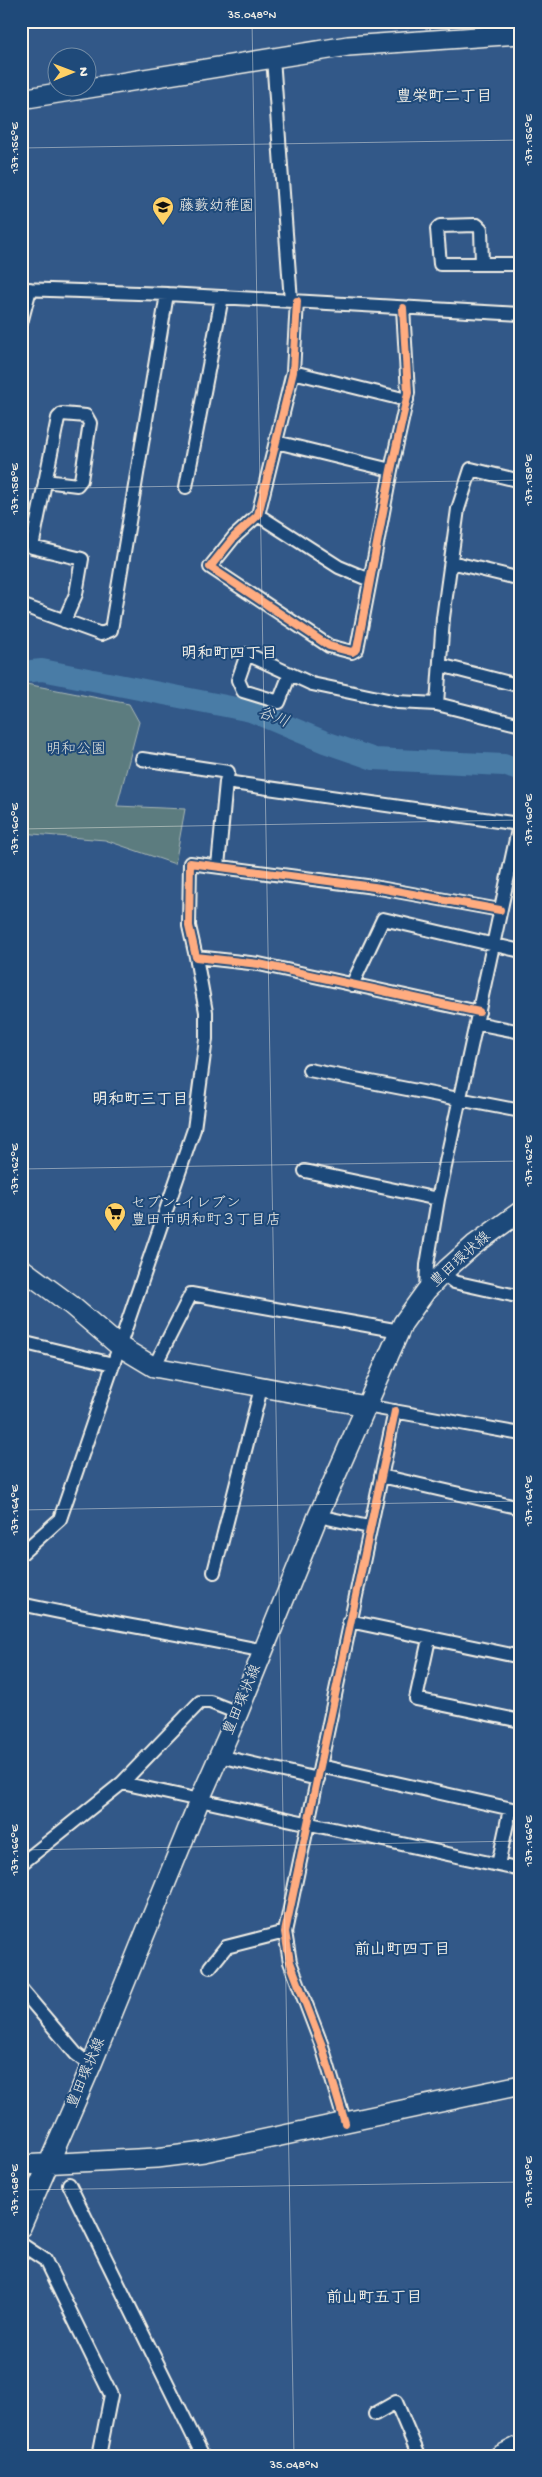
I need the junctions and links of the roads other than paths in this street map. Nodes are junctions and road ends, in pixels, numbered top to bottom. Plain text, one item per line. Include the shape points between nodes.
1 (486, 29) edge
2 (521, 34) edge
3 (273, 58) junction
4 (21, 99) edge
5 (482, 264) junction
6 (521, 264) edge
7 (26, 289) edge
8 (167, 294) junction
9 (222, 297) junction
10 (294, 301) junction
11 (402, 308) junction
12 (521, 314) edge
13 (21, 323) edge
14 (293, 372) junction
15 (407, 400) junction
16 (276, 442) junction
17 (391, 470) junction
18 (45, 481) junction
19 (521, 481) edge
20 (186, 487) dead end
21 (258, 515) junction
22 (27, 547) edge
23 (451, 562) junction
24 (521, 579) edge
25 (370, 580) junction
26 (21, 605) edge
27 (64, 621) junction
28 (440, 665) junction
29 (290, 674) dead end
30 (521, 686) edge
31 (437, 704) junction
32 (521, 725) edge
33 (142, 759) dead end
34 (226, 782) junction
35 (520, 820) edge
36 (218, 866) junction
37 (500, 910) junction
38 (492, 945) junction
39 (521, 952) edge
40 (196, 957) junction
41 (352, 985) junction
42 (477, 1017) junction
43 (521, 1032) edge
44 (309, 1070) dead end
45 (459, 1100) junction
46 (521, 1111) edge
47 (305, 1171) dead end
48 (438, 1198) junction
49 (516, 1218) edge
50 (21, 1268) edge
51 (443, 1274) junction
52 (426, 1291) junction
53 (521, 1297) edge
54 (400, 1331) junction
55 (21, 1342) edge
56 (116, 1355) junction
57 (154, 1367) junction
58 (261, 1388) junction
59 (366, 1406) junction
60 (395, 1411) junction
61 (521, 1434) edge
62 (381, 1476) junction
63 (521, 1508) edge
64 (318, 1516) junction
65 (369, 1527) junction
66 (21, 1554) edge
67 (214, 1572) dead end
68 (21, 1604) edge
69 (349, 1621) junction
70 (429, 1639) junction
71 (264, 1651) junction
72 (521, 1657) edge
73 (238, 1713) junction
74 (521, 1721) edge
75 (219, 1756) junction
76 (319, 1772) junction
77 (122, 1783) junction
78 (200, 1799) junction
79 (515, 1810) edge
80 (309, 1823) junction
81 (21, 1864) edge
82 (498, 1865) junction
83 (521, 1870) edge
84 (285, 1932) junction
85 (210, 1967) dead end
86 (21, 1989) edge
87 (90, 2066) junction
88 (521, 2085) edge
89 (345, 2123) junction
90 (21, 2165) edge
91 (47, 2165) junction
92 (69, 2184) dead end
93 (21, 2228) edge
94 (21, 2244) edge
95 (374, 2414) dead end
96 (521, 2445) edge
97 (99, 2456) edge
98 (203, 2456) edge
99 (418, 2456) edge
100 (499, 2456) edge

1 - 2 street
1 - 3 street
3 - 4 street
3 - 10 street
5 - 5 street via 440,264 437,229 440,226 477,225 481,229
5 - 6 street
7 - 8 street
7 - 13 street
8 - 9 street
8 - 27 street via 111,630 101,634
9 - 10 street
9 - 20 street
10 - 11 street
10 - 14 street
11 - 12 street
11 - 15 street
14 - 15 street
14 - 16 street
15 - 17 street
16 - 17 street
16 - 21 street
17 - 25 street
18 - 18 street via 58,418 62,414 86,416 90,423 81,480 77,485
18 - 22 street
19 - 23 street via 471,469 458,509
21 - 25 street via 338,567
21 - 25 street via 234,537 210,567 329,646 352,652 357,649
22 - 27 street via 82,560 76,594
23 - 24 street
23 - 28 street
26 - 27 street
28 - 30 street
28 - 31 street
29 - 31 street via 312,684 397,702
31 - 32 street
33 - 34 street via 228,772
34 - 35 street
34 - 36 street
35 - 37 street
36 - 37 street via 374,887
36 - 40 street via 190,862 189,926
37 - 38 street
38 - 39 street
38 - 41 street via 383,919
38 - 42 street
40 - 41 street via 258,964
40 - 56 street via 206,1012 206,1039 194,1130
41 - 42 street
42 - 43 street
42 - 45 street
44 - 45 street
45 - 46 street
45 - 48 street
47 - 48 street
48 - 52 street
49 - 51 street, 豊田環状線
50 - 56 street via 71,1305
51 - 52 street, 豊田環状線
51 - 53 street via 454,1282
52 - 54 street, 豊田環状線
54 - 57 street via 191,1294
54 - 59 street, 豊田環状線
55 - 56 street
56 - 57 street
56 - 66 street via 60,1519
57 - 58 street
58 - 59 street
58 - 67 street
59 - 60 street
59 - 64 street, 豊田環状線
60 - 61 street
60 - 62 street
62 - 63 street
62 - 65 street
64 - 65 street
64 - 71 street, 豊田環状線
65 - 69 street
68 - 71 street
69 - 70 street
69 - 76 street
70 - 72 street
70 - 74 street via 416,1698
71 - 73 street, 豊田環状線
73 - 75 street, 豊田環状線
73 - 77 street via 210,1702 200,1702
75 - 76 street
75 - 78 street, 豊田環状線
76 - 79 street
76 - 80 street
77 - 78 street
77 - 81 street
78 - 80 street
78 - 87 street, 豊田環状線
79 - 82 street
80 - 82 street
80 - 84 street
82 - 83 street
84 - 85 street via 226,1947
84 - 89 street via 290,1962
86 - 87 street
87 - 91 street, 豊田環状線
88 - 89 street
89 - 91 street via 204,2152
90 - 91 street
91 - 93 street, 豊田環状線
92 - 98 street
94 - 97 street via 45,2260 110,2396
95 - 99 street via 396,2402
96 - 100 street

